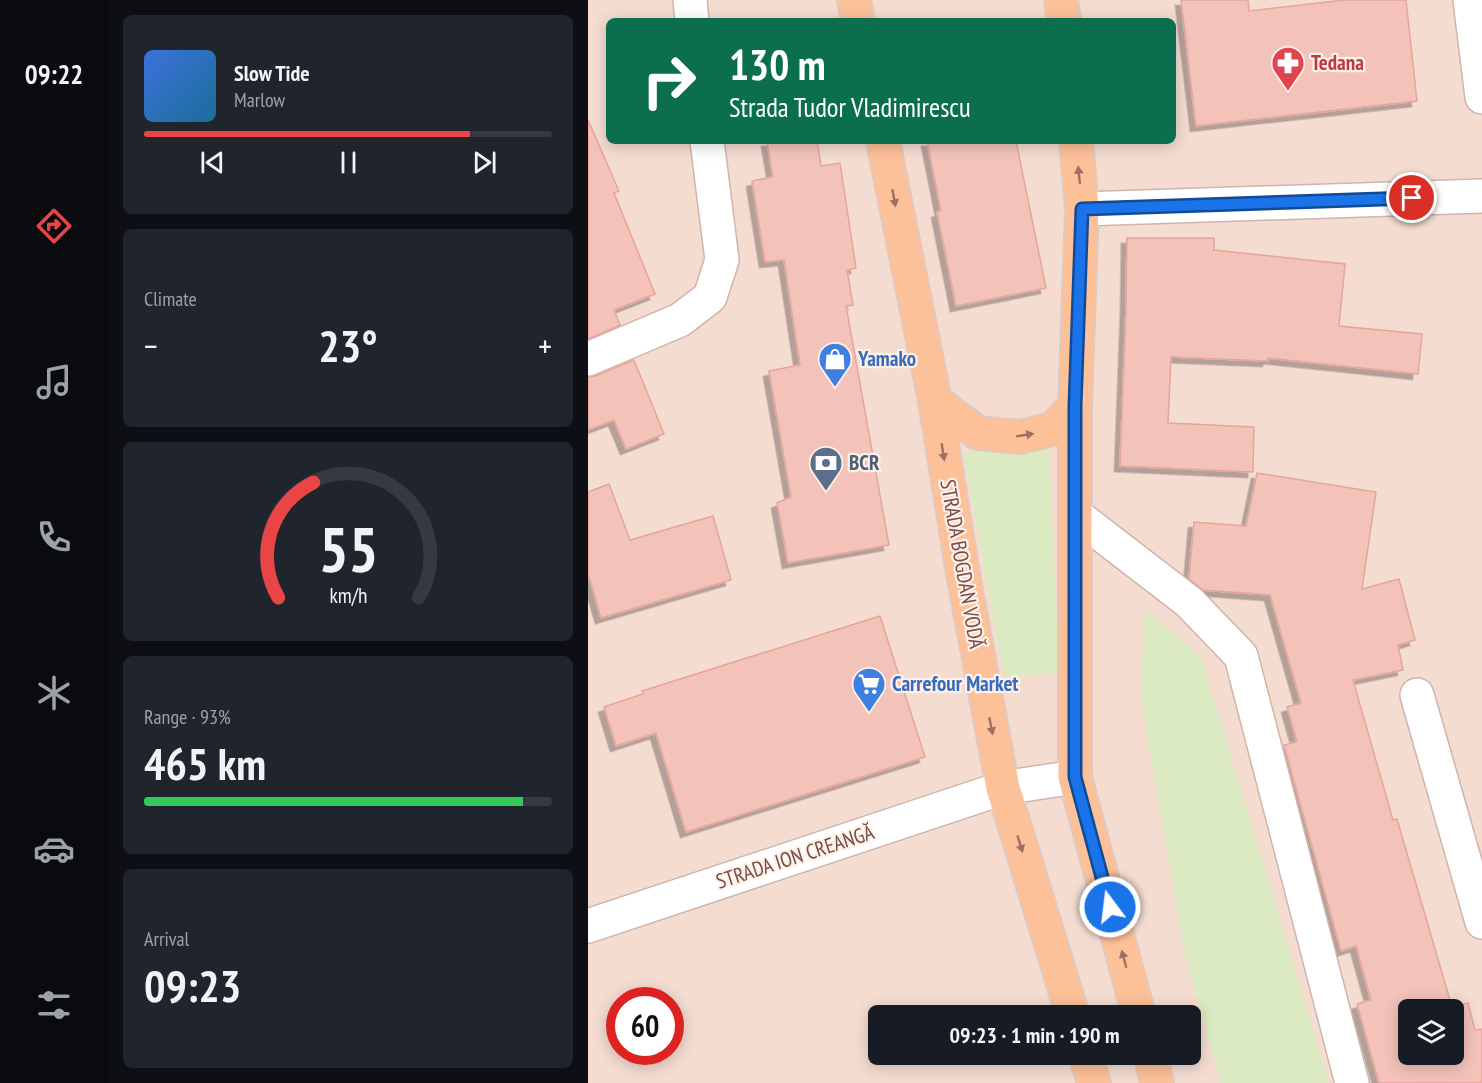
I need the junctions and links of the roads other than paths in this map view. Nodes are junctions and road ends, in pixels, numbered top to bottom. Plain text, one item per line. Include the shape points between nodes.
1 (690, 0) edge
2 (854, 0) edge
3 (1061, 0) edge
4 (1470, 0) edge
5 (692, 18) edge
6 (857, 18) edge
7 (1064, 18) edge
8 (1482, 97) edge
9 (707, 144) edge
10 (883, 144) edge
11 (1076, 144) edge
12 (1482, 196) edge
13 (1082, 209) junction
14 (588, 359) edge
15 (935, 401) junction
16 (1075, 406) junction
17 (1076, 515) junction
18 (1417, 695) dead end
19 (1075, 777) junction
20 (1003, 788) junction
21 (1482, 922) edge
22 (588, 926) edge
23 (1070, 1005) edge
24 (1136, 1005) edge
25 (1088, 1065) edge
26 (1153, 1065) edge
27 (1094, 1083) edge
28 (1157, 1083) edge
29 (1352, 1083) edge

1 - 5 street
2 - 6 main road
3 - 7 main road
4 - 8 street
9 - 14 street via 722,260 710,297 680,320
10 -> 15 main road, STRADA BOGDAN VODĂ
13 -> 11 main road
12 - 13 street
13 - 16 main road
15 -> 16 main road via 978,433 1020,438 1053,429
15 -> 20 main road, STRADA BOGDAN VODĂ
16 - 17 main road
17 - 19 main road
17 - 29 street via 1190,602 1241,656
18 - 21 street
19 - 20 street, STRADA ION CREANGĂ
24 -> 19 main road
20 - 22 street, STRADA ION CREANGĂ
20 -> 23 main road, STRADA BOGDAN VODĂ
25 - 27 main road
26 - 28 main road

